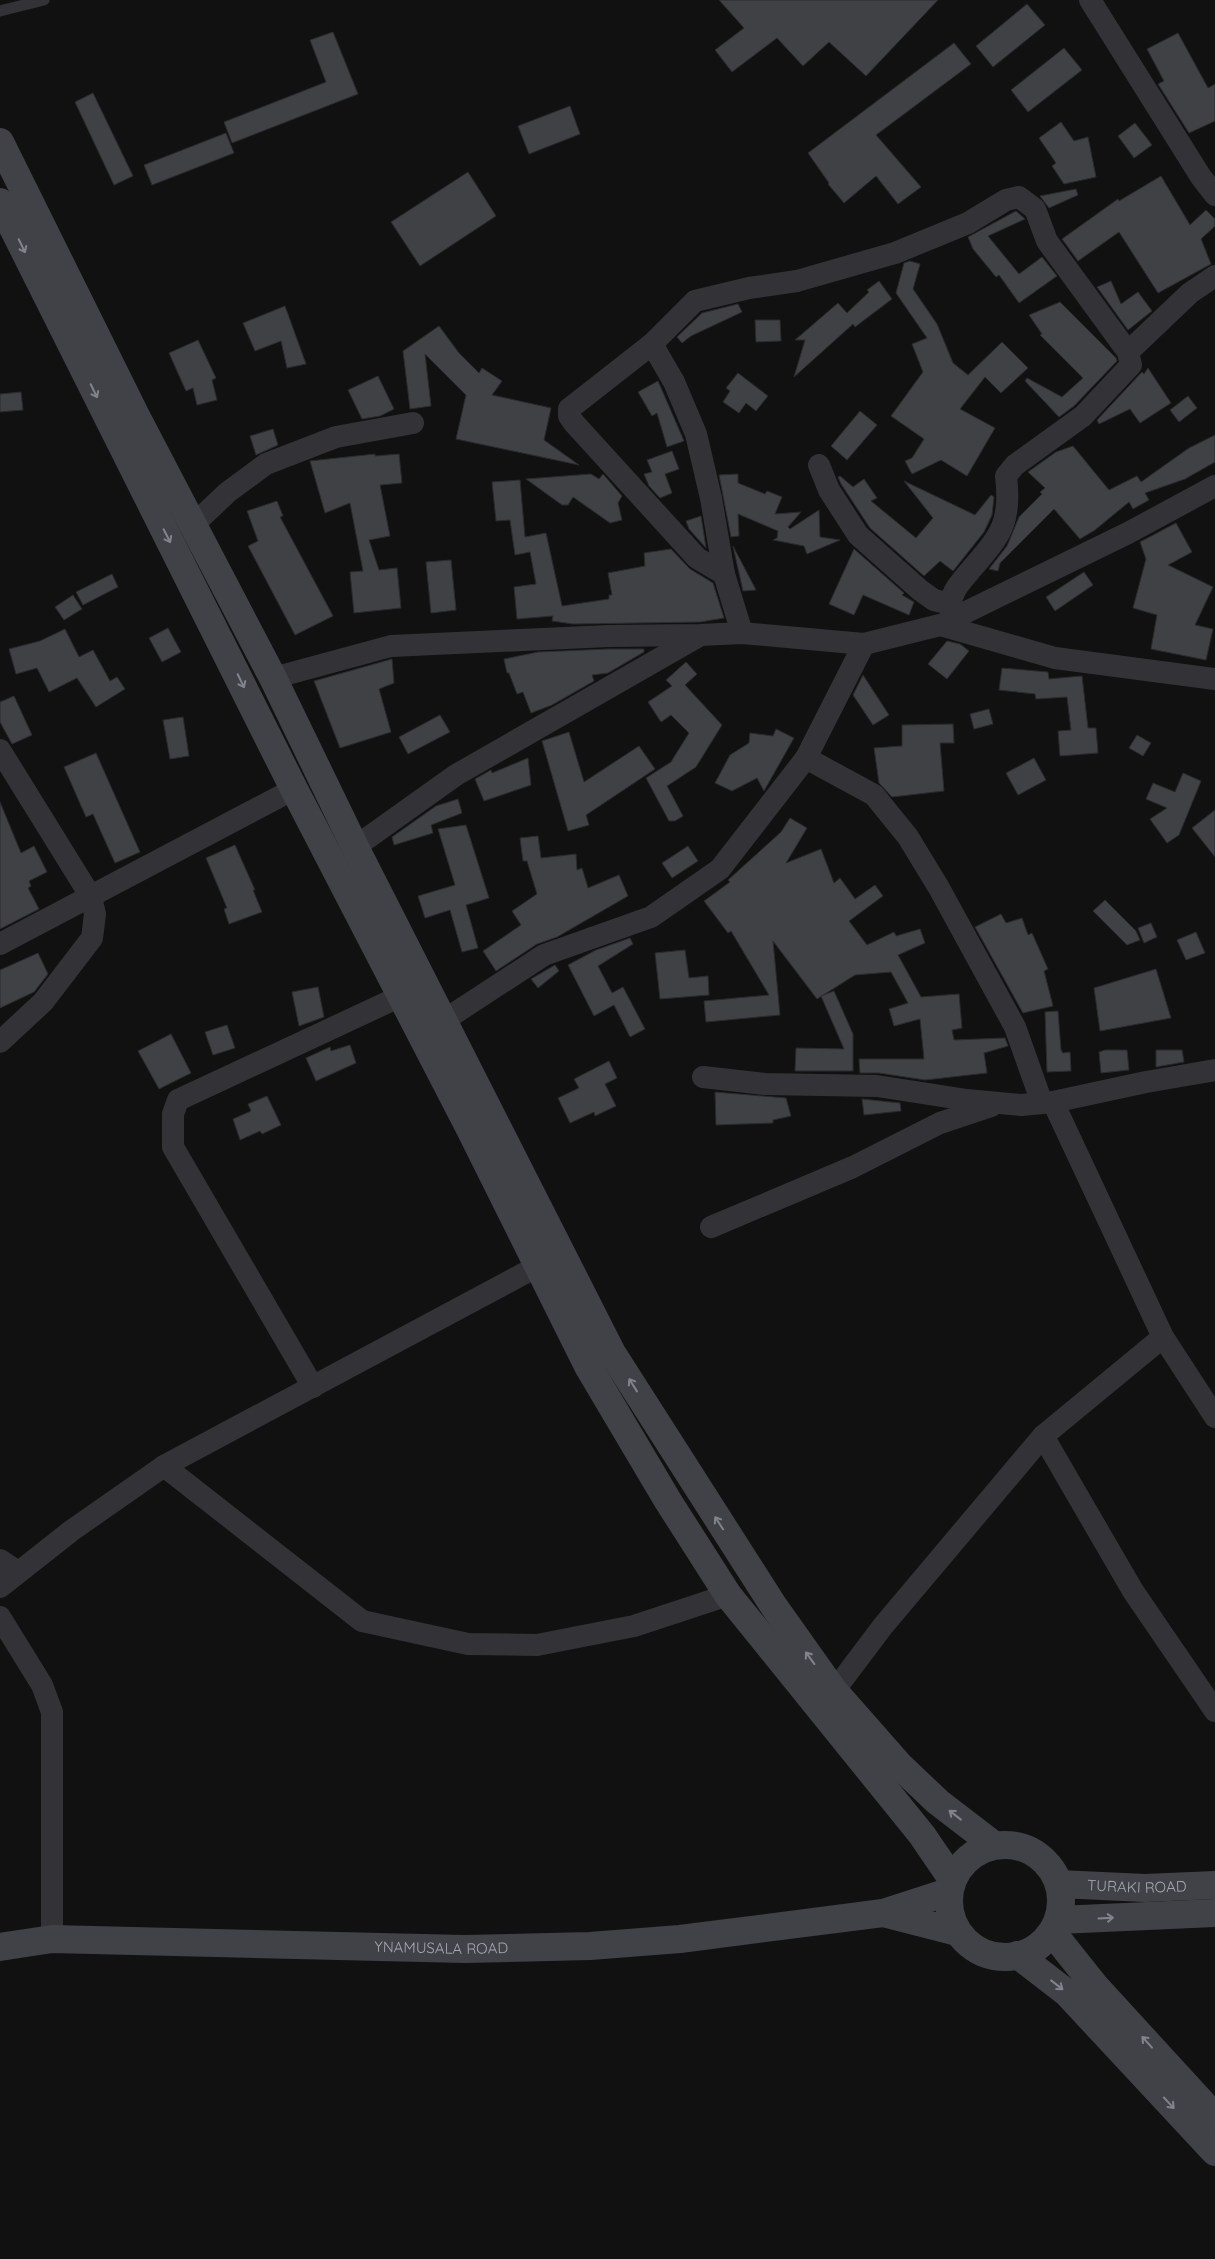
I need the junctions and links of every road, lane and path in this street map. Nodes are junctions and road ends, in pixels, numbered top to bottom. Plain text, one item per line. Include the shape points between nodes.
1 (44, 0) edge
2 (1090, 0) edge
3 (0, 11) edge
4 (0, 142) edge
5 (1215, 195) edge
6 (0, 202) edge
7 (1215, 276) edge
8 (652, 344) junction
9 (1128, 352) junction
10 (413, 422) dead end
11 (819, 465) dead end
12 (1215, 486) edge
13 (193, 525) junction
14 (724, 574) junction
15 (950, 615) junction
16 (742, 633) junction
17 (700, 635) junction
18 (864, 644) junction
19 (273, 678) junction
20 (1215, 679) edge
21 (0, 750) edge
22 (806, 758) junction
23 (294, 789) junction
24 (355, 847) junction
25 (91, 897) junction
26 (0, 944) edge
27 (401, 996) junction
28 (443, 1021) junction
29 (0, 1042) edge
30 (1215, 1070) edge
31 (703, 1077) dead end
32 (1048, 1102) junction
33 (999, 1103) junction
34 (711, 1227) dead end
35 (538, 1266) junction
36 (1163, 1337) junction
37 (313, 1387) junction
38 (1215, 1417) edge
39 (1044, 1436) junction
40 (164, 1466) junction
41 (9, 1566) edge
42 (0, 1587) edge
43 (728, 1595) junction
44 (0, 1617) edge
45 (834, 1691) junction
46 (1215, 1711) edge
47 (994, 1845) junction
48 (1059, 1884) junction
49 (1215, 1885) edge
50 (950, 1886) junction
51 (883, 1913) junction
52 (1215, 1913) edge
53 (1055, 1926) junction
54 (958, 1932) junction
55 (52, 1939) junction
56 (0, 1947) edge
57 (1018, 1955) junction
58 (1215, 2117) edge
59 (1215, 2152) edge

1 - 3 lane
2 - 5 street
4 - 13 street
6 -> 23 street
7 - 9 street via 1190,293
8 - 9 street via 695,301 748,288 797,282 895,253 968,223 1006,200 1019,197 1035,209 1047,241
8 - 14 street via 674,382 696,434
8 - 14 street via 569,409 569,416 697,558
9 - 15 street via 1131,364 1083,416 1015,465 1006,476 1006,516 998,538 953,592
10 - 13 street via 336,437 266,464 228,492
11 - 15 street via 830,490 858,535
12 - 15 street via 1128,533
13 - 19 street
14 - 16 street
15 - 18 street
15 - 20 street via 1055,658
16 - 17 street
16 - 18 street
17 - 19 street via 391,646
17 - 24 street via 456,775
18 - 22 street
19 - 24 street
21 - 25 street
22 - 28 street via 720,869 651,917 544,955
22 - 32 street via 874,795 908,837 1015,1027
23 - 25 street
23 - 27 street
24 - 28 street
25 - 26 street
25 - 29 street via 95,914 92,938 44,1002
27 - 35 street
27 - 37 street via 178,1100 173,1114 173,1147
45 -> 28 street via 773,1605 612,1353
30 - 32 street
31 - 33 street via 765,1084 877,1086
32 - 33 street
32 - 36 street
33 - 34 street via 940,1123 853,1167
35 - 37 street
35 - 43 street via 588,1366
36 - 38 street
36 - 39 street
37 - 40 street
39 - 45 street via 883,1626
39 - 46 street via 1133,1592
40 - 41 street via 71,1531
40 - 43 street via 362,1621 468,1644 537,1645 634,1626
41 - 42 street
43 - 50 street via 922,1835
44 - 55 street via 42,1685 52,1712
47 -> 45 street via 938,1802 900,1766
47 - 48 street via 1008,1844 1034,1852 1045,1861
47 - 50 street via 969,1857
48 - 49 street, TURAKI ROAD via 1145,1888
48 - 53 street via 1061,1902
50 - 51 street
50 - 54 street via 951,1920
51 - 54 street
51 - 55 street, YNAMUSALA ROAD via 680,1940 590,1946 465,1949
53 -> 52 street
53 - 57 street via 1042,1943
58 -> 53 street via 1095,1986
54 - 57 street via 966,1942 991,1955
55 - 56 street, YNAMUSALA ROAD
57 -> 59 street via 1067,1993

